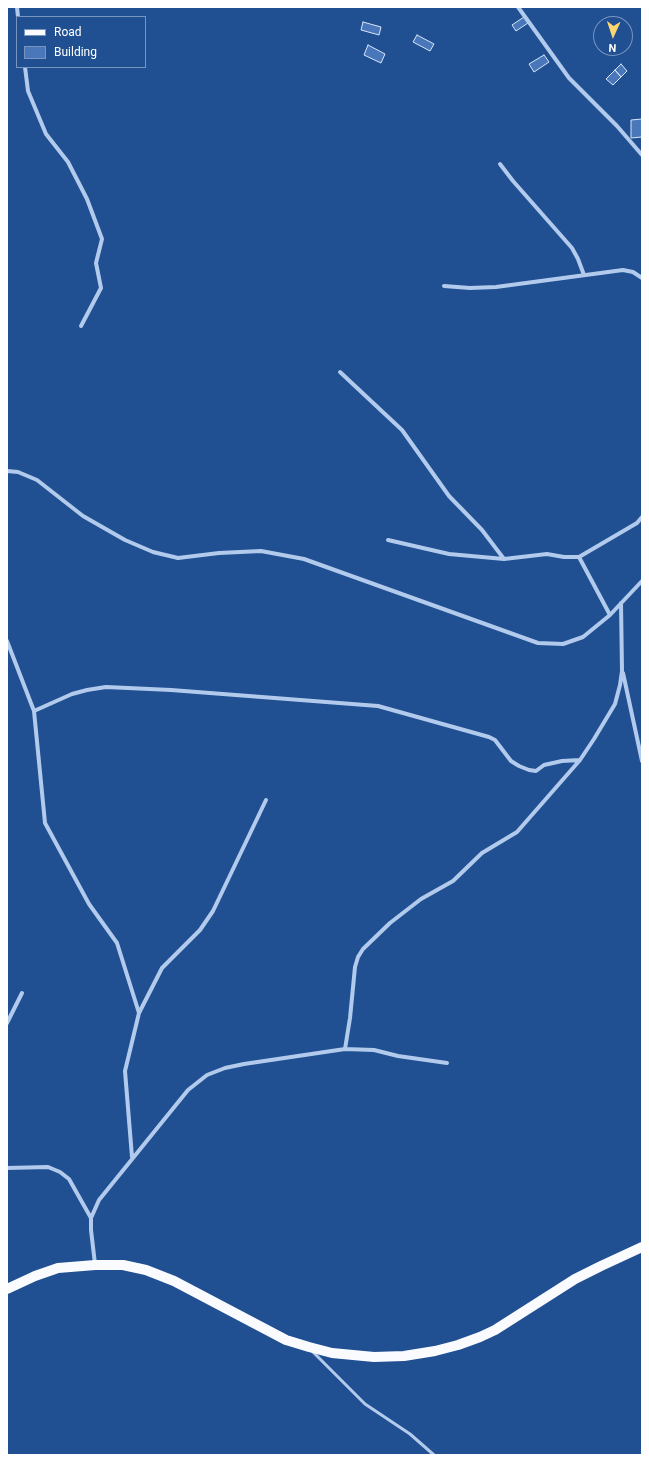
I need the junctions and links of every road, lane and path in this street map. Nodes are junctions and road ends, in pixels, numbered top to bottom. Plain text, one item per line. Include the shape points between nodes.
1 (518, 7) edge
2 (25, 68) edge
3 (642, 155) edge
4 (500, 164) dead end
5 (584, 275) junction
6 (642, 278) edge
7 (444, 286) dead end
8 (81, 326) dead end
9 (340, 372) dead end
10 (7, 471) edge
11 (642, 517) edge
12 (388, 540) dead end
13 (579, 557) junction
14 (504, 559) junction
15 (642, 580) edge
16 (621, 603) junction
17 (610, 615) junction
18 (7, 641) edge
19 (622, 671) junction
20 (34, 711) junction
21 (580, 760) junction
22 (642, 761) edge
23 (266, 800) dead end
24 (22, 993) dead end
25 (139, 1013) junction
26 (7, 1024) edge
27 (345, 1049) junction
28 (447, 1063) dead end
29 (132, 1157) junction
30 (7, 1168) edge
31 (92, 1218) junction
32 (642, 1247) edge
33 (95, 1265) junction
34 (7, 1289) edge
35 (309, 1347) junction
36 (434, 1455) edge

1 - 3 street via 569,78
2 - 8 street via 28,91 46,134 68,162 87,199 102,239 96,263 101,288
4 - 5 street via 572,248
5 - 6 street via 623,270 633,272
5 - 7 street via 496,287
9 - 14 street via 402,430 449,496 482,530
10 - 17 street via 18,472 37,480 83,516 125,540 153,552 178,558 261,551 304,559 538,643 563,644 583,637
11 - 13 street via 637,523
12 - 14 street via 449,554
13 - 14 street via 547,554
13 - 17 street
15 - 16 street
16 - 17 street
16 - 19 street
18 - 20 street
19 - 21 street via 615,704
19 - 22 street
20 - 21 street via 72,694 106,687 378,706 489,737 512,761 529,770 536,771 544,765 562,761
20 - 25 street via 46,823 89,904 117,943
21 - 27 street via 516,832 482,853 453,881 421,899 390,923 363,949 355,967
23 - 25 street via 213,911 200,930 162,968
24 - 26 street
25 - 29 street via 125,1071
27 - 28 street via 374,1050
27 - 29 street via 244,1064 207,1075 188,1090
29 - 31 street via 99,1200
30 - 31 street via 48,1167 60,1172 69,1179
31 - 33 street
32 - 35 main road via 575,1279 495,1330 458,1345 404,1356 374,1357 332,1353
33 - 34 main road via 58,1268
33 - 35 main road via 146,1270 174,1281 286,1340
35 - 36 lane via 365,1404 410,1434

